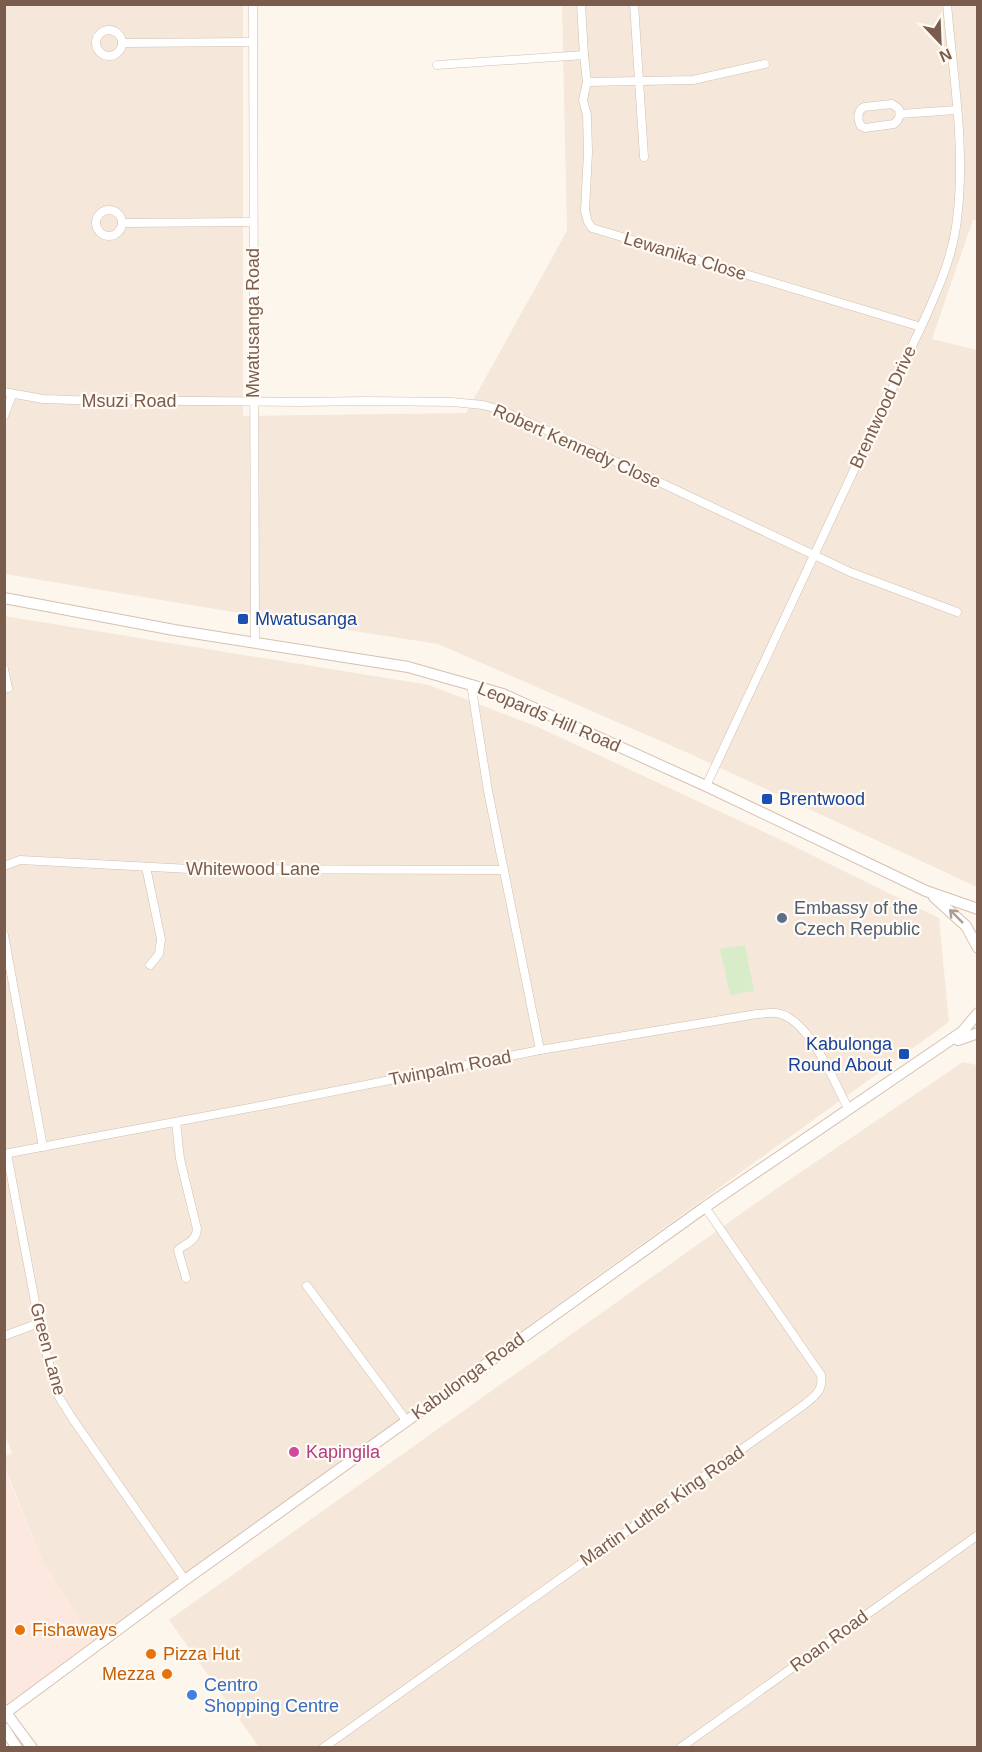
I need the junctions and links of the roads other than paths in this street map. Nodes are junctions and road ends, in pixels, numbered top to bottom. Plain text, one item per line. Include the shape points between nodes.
1 (253, 4) edge
2 (581, 4) edge
3 (634, 4) edge
4 (947, 4) edge
5 (253, 42) junction
6 (122, 43) dead end
7 (584, 55) junction
8 (437, 64) dead end
9 (765, 64) dead end
10 (639, 81) junction
11 (587, 82) junction
12 (956, 110) junction
13 (900, 114) junction
14 (644, 157) dead end
15 (253, 222) junction
16 (122, 223) dead end
17 (921, 327) junction
18 (8, 393) edge
19 (254, 402) junction
20 (4, 416) edge
21 (814, 556) junction
22 (4, 598) edge
23 (957, 612) dead end
24 (255, 642) junction
25 (4, 669) edge
26 (471, 684) junction
27 (8, 688) dead end
28 (706, 786) junction
29 (4, 866) edge
30 (146, 867) junction
31 (504, 870) junction
32 (926, 891) junction
33 (978, 909) edge
34 (4, 935) edge
35 (978, 948) edge
36 (150, 965) dead end
37 (978, 1013) edge
38 (978, 1033) edge
39 (938, 1048) junction
40 (540, 1050) junction
41 (848, 1108) junction
42 (176, 1122) junction
43 (43, 1148) junction
44 (6, 1154) edge
45 (705, 1207) junction
46 (186, 1278) dead end
47 (307, 1286) dead end
48 (39, 1323) junction
49 (4, 1336) edge
50 (406, 1420) junction
51 (978, 1535) edge
52 (185, 1580) junction
53 (5, 1712) edge
54 (4, 1728) edge
55 (17, 1748) edge
56 (32, 1748) edge
57 (324, 1748) edge
58 (680, 1748) edge

1 - 5 street, Mwatusanga Road
2 - 7 street
3 - 10 street
4 - 12 street, Brentwood Drive
5 - 6 street
5 - 15 street, Mwatusanga Road
7 - 8 street
7 - 11 street
9 - 10 street via 693,80
10 - 11 street
10 - 14 street
11 - 17 street, Lewanika Close via 583,100 588,152 585,211 592,228
12 - 13 street
12 - 17 street, Brentwood Drive via 960,159 957,220 949,259
13 - 13 street via 890,126 865,128 858,114 864,107 892,104
15 - 16 street
15 - 19 street, Mwatusanga Road
17 - 21 street, Brentwood Drive
18 - 19 street, Msuzi Road via 43,399
18 - 20 street
19 - 21 street, Robert Kennedy Close via 366,400 483,405 586,448
19 - 24 street, Mwatusanga Road
21 - 23 street, Robert Kennedy Close
21 - 28 street, Brentwood Drive
22 - 24 main road, Leopards Hill Road
24 - 26 main road, Leopards Hill Road via 408,667
25 - 27 street
26 - 28 main road, Leopards Hill Road via 503,694
26 - 31 street
28 - 32 main road, Leopards Hill Road
29 - 30 street, Whitewood Lane via 20,860
30 - 31 street, Whitewood Lane
30 - 36 street via 161,939 159,954
31 - 40 street
32 - 33 main road, Leopards Hill Road
35 -> 32 main road, Leopards Hill Road via 966,926
34 - 43 street
37 - 39 main road, Kabulonga Road via 962,1032
38 - 39 main road, Kabulonga Road
39 - 41 main road, Kabulonga Road
40 - 41 street, Twinpalm Road via 776,1013 791,1020 810,1038
40 - 42 street, Twinpalm Road
41 - 45 main road, Kabulonga Road
42 - 43 street, Twinpalm Road
42 - 46 street via 180,1159 197,1229 192,1242 178,1250
43 - 44 street, Twinpalm Road
44 - 48 street, Green Lane
45 - 50 main road, Kabulonga Road
45 - 57 street, Martin Luther King Road via 821,1375 820,1390
47 - 50 street
48 - 49 street
48 - 52 street, Green Lane via 54,1384 65,1408
50 - 52 main road, Kabulonga Road
51 - 58 street, Roan Road
52 - 53 main road, Kabulonga Road
53 - 56 main road
54 - 55 main road

